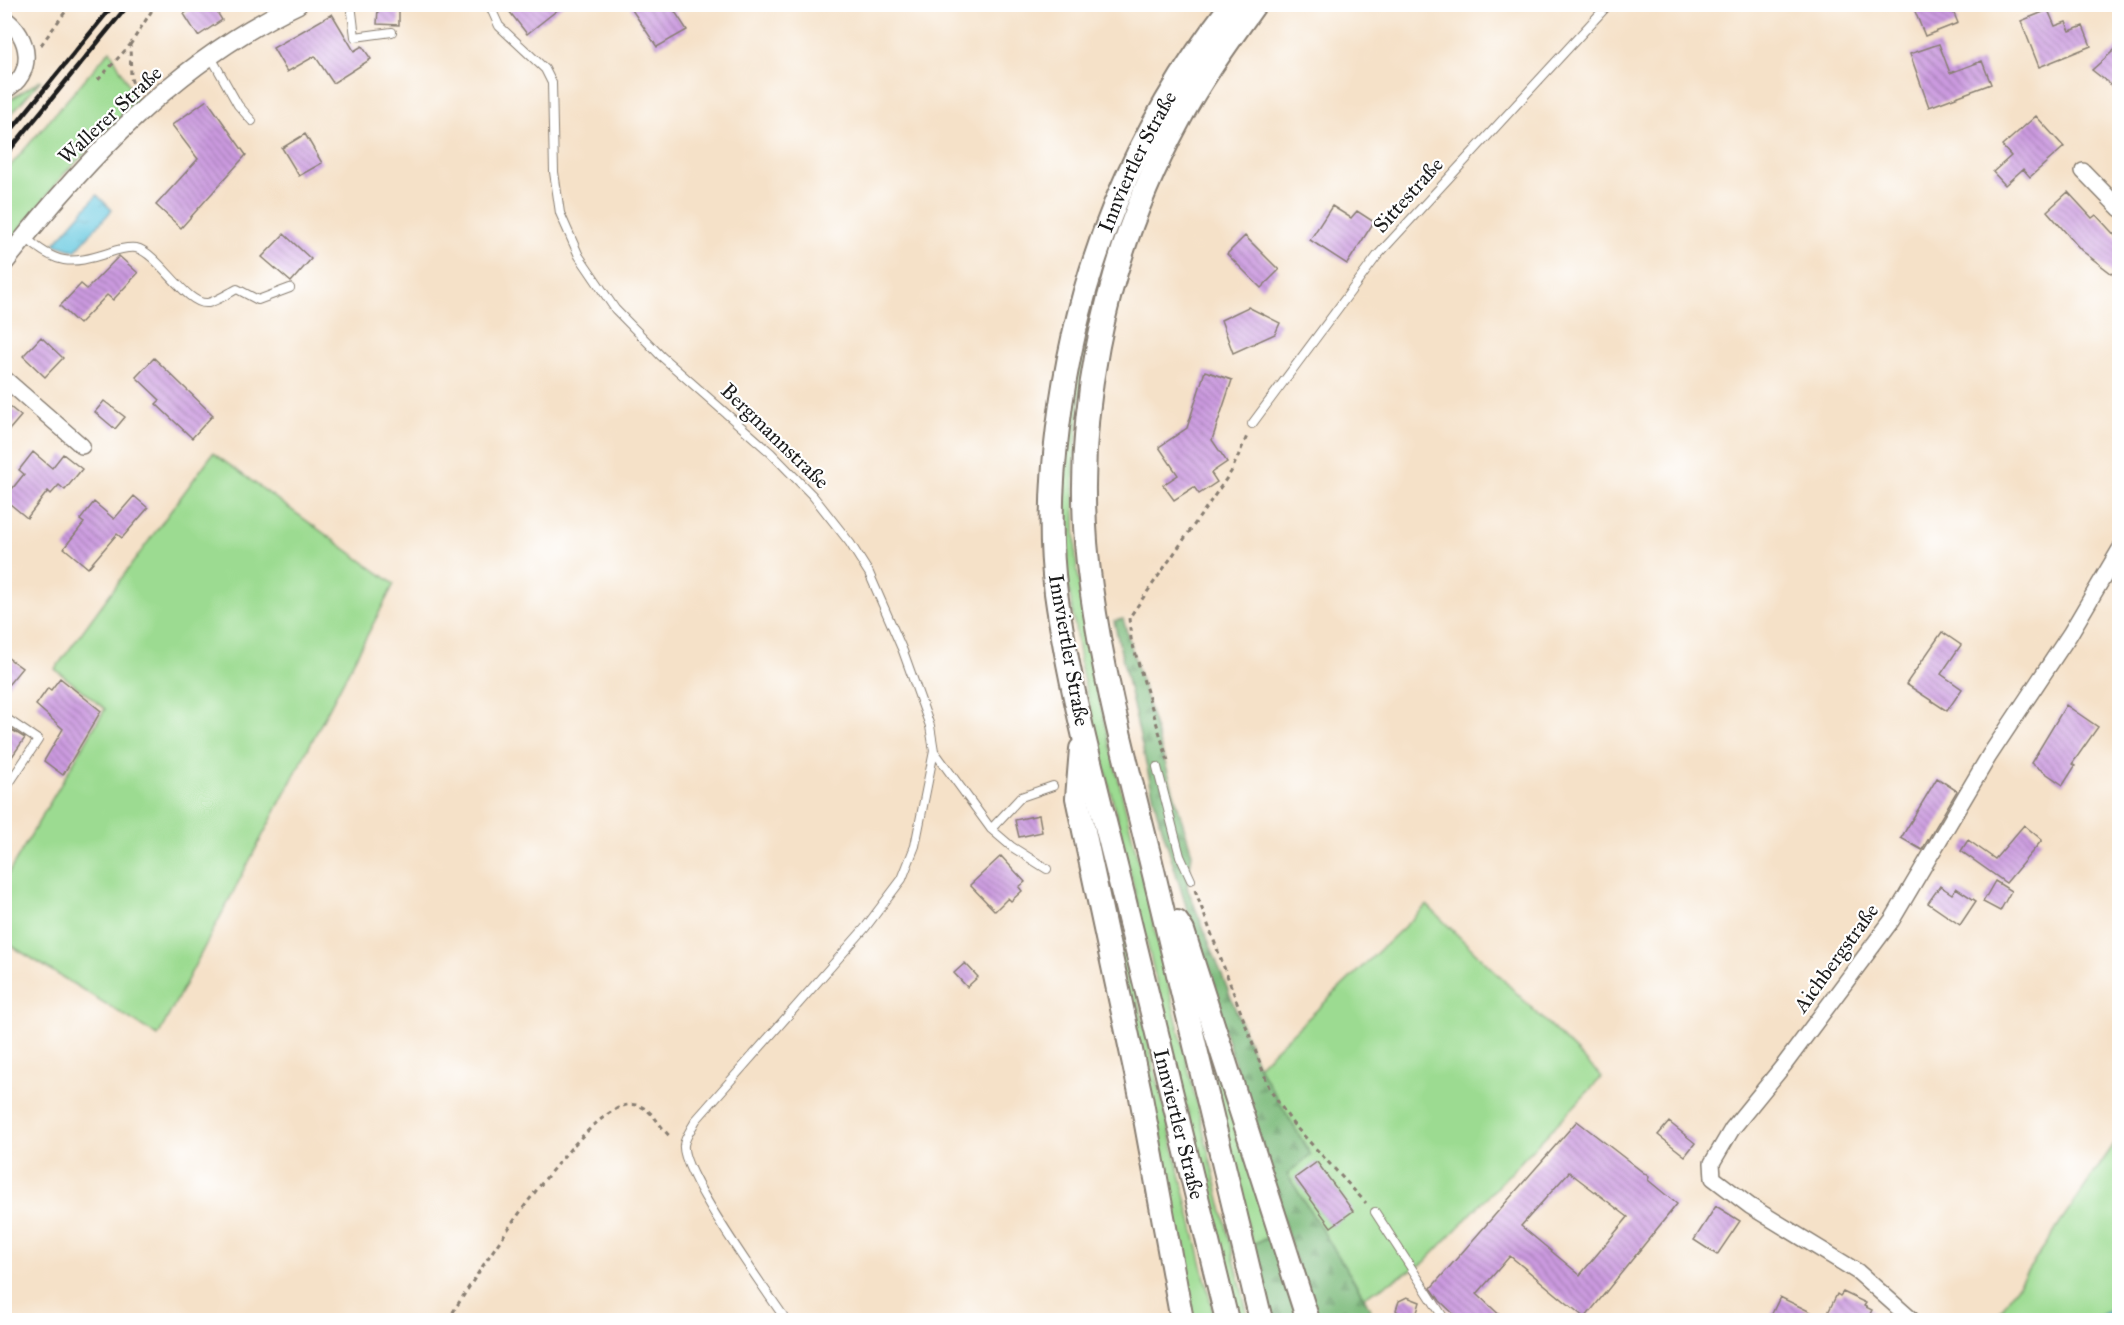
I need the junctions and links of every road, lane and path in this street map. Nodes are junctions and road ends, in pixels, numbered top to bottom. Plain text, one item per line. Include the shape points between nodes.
1 (71, 4) edge
2 (156, 4) edge
3 (298, 4) edge
4 (351, 4) edge
5 (489, 4) edge
6 (1232, 4) edge
7 (1255, 4) edge
8 (1609, 4) edge
9 (4, 18) edge
10 (392, 32) dead end
11 (130, 45) junction
12 (28, 55) junction
13 (211, 57) junction
14 (98, 80) dead end
15 (4, 91) edge
16 (142, 110) junction
17 (252, 121) dead end
18 (2083, 171) dead end
19 (2120, 209) edge
20 (25, 237) junction
21 (4, 263) edge
22 (290, 288) dead end
23 (4, 378) edge
24 (1252, 424) joint
25 (82, 446) dead end
26 (2120, 549) edge
27 (4, 717) edge
28 (1082, 726) junction
29 (934, 751) junction
30 (1169, 763) dead end
31 (1157, 767) dead end
32 (1053, 786) dead end
33 (4, 791) edge
34 (991, 829) junction
35 (1047, 869) dead end
36 (1191, 880) joint
37 (1158, 890) junction
38 (684, 1146) junction
39 (1375, 1212) joint
40 (448, 1320) edge
41 (786, 1320) edge
42 (1182, 1320) edge
43 (1227, 1320) edge
44 (1261, 1320) edge
45 (1308, 1320) edge
46 (1444, 1320) edge
47 (1912, 1320) edge

1 - 12 path via 50,37
2 - 11 path
3 - 13 street, Wallerer Straße
4 - 10 lane via 355,38
5 - 29 lane, Bergmannstraße via 499,26 545,69 552,83 554,172 560,213 579,256 615,309 661,356 771,453 813,496 850,543 869,573 903,651 930,726
6 - 28 main road, Innviertler Straße via 1194,53 1127,172 1101,236 1064,375 1053,465 1052,531 1056,591
7 - 37 main road, Innviertler Straße via 1180,119 1148,184 1114,274 1094,367 1085,466 1090,584
8 - 24 lane, Sittestraße via 1377,256
9 - 12 street via 16,26
11 - 14 path
11 - 16 path via 131,78
12 - 15 street via 26,69 13,87
13 - 16 street, Wallerer Straße
13 - 17 lane via 238,105
16 - 20 street, Wallerer Straße via 89,161
18 - 19 street
20 - 21 street, Wallerer Straße
20 - 22 lane via 59,261 84,261 123,248 137,248 196,300 207,303 237,289 258,300
23 - 25 street
24 - 30 path via 1232,472 1129,618 1131,639
26 - 47 street, Aichbergstraße via 2070,634 1989,756 1892,920 1732,1129 1712,1163 1713,1178 1750,1206 1858,1272
27 - 33 lane via 38,740
28 - 42 main road via 1077,798 1141,1097
28 - 43 main road, Innviertler Straße
29 - 34 lane
29 - 38 lane, Bergmannstraße via 915,846 902,879 865,928 696,1120
31 - 36 lane via 1180,856
32 - 34 lane via 1021,797
34 - 35 lane
36 - 39 path via 1270,1090 1293,1124
37 - 44 main road, Innviertler Straße
37 - 45 main road via 1183,931
38 - 40 path via 665,1133 650,1111 623,1105 609,1113 592,1126 538,1187
38 - 41 lane via 689,1168 705,1196
39 - 46 lane

